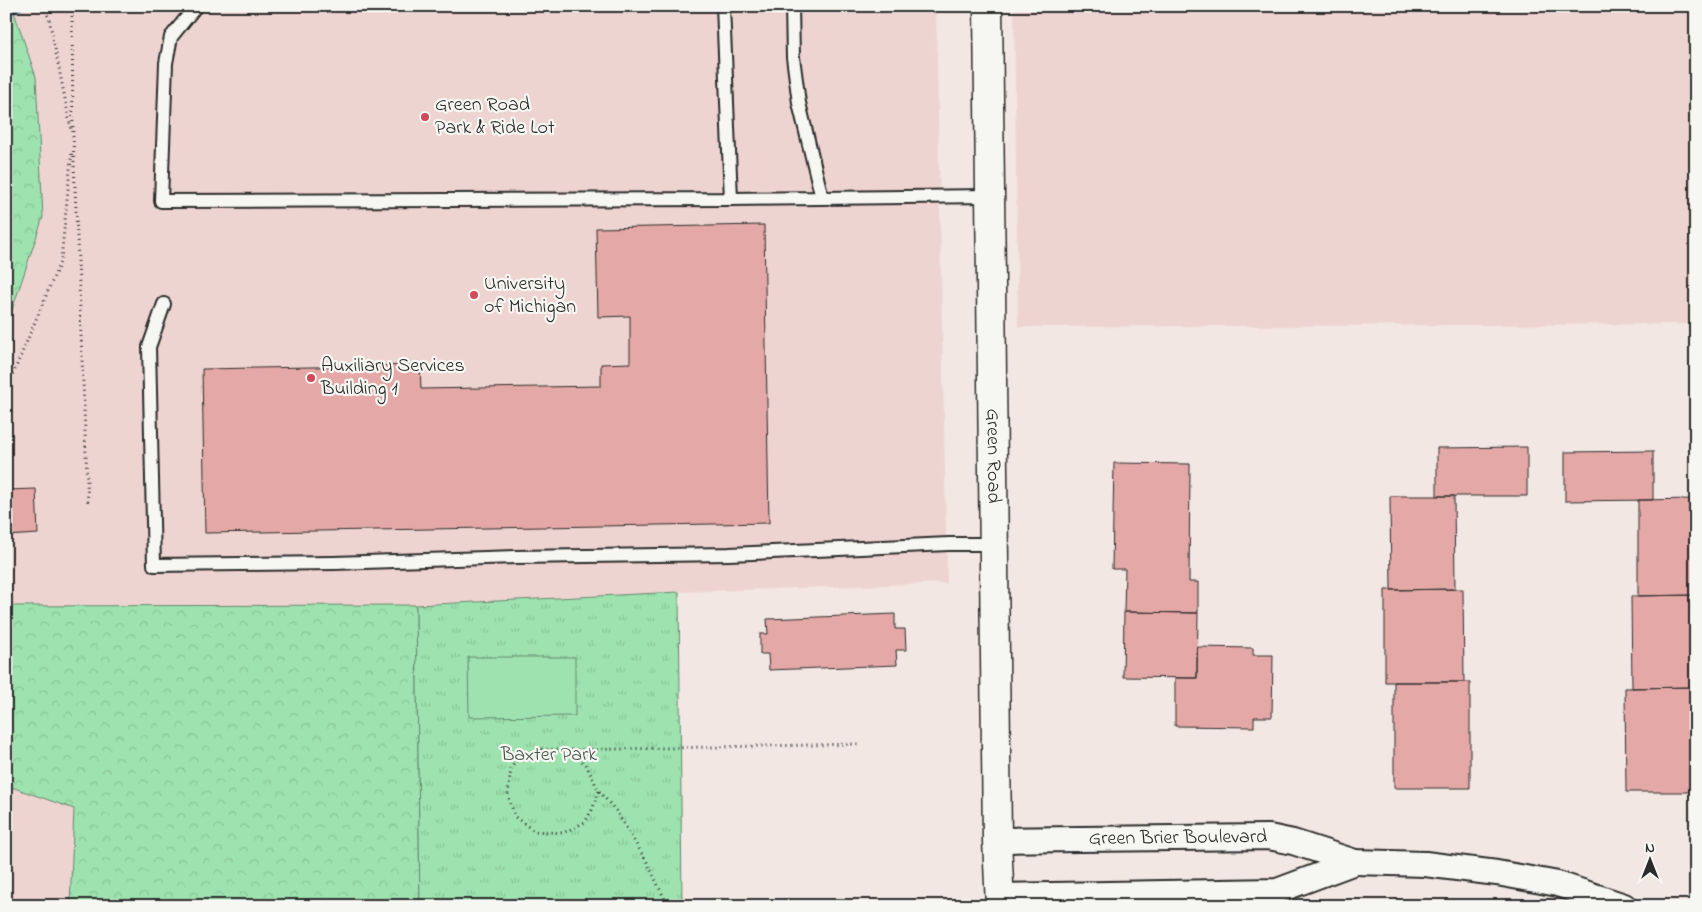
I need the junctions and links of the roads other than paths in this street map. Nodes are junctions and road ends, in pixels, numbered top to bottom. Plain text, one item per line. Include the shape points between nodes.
1 (196, 6) edge
2 (723, 6) edge
3 (792, 6) edge
4 (988, 6) edge
5 (990, 196) junction
6 (822, 198) junction
7 (730, 199) junction
8 (164, 304) dead end
9 (994, 544) junction
10 (997, 840) junction
11 (1355, 862) junction
12 (1000, 901) edge
13 (1624, 906) edge

1 - 7 lane via 171,37 166,63 161,201
2 - 7 lane
3 - 6 lane via 793,57 799,103
4 - 5 street, Green Road
5 - 6 lane
5 - 9 street, Green Road
6 - 7 lane
8 - 9 lane via 149,347 154,565 729,554
9 - 10 street, Green Road
10 - 11 street, Green Brier Boulevard via 1269,837
10 - 12 street, Green Road
11 - 12 street, Green Brier Boulevard via 1277,891
11 - 13 street, Green Brier Boulevard via 1425,864 1497,873 1558,884

